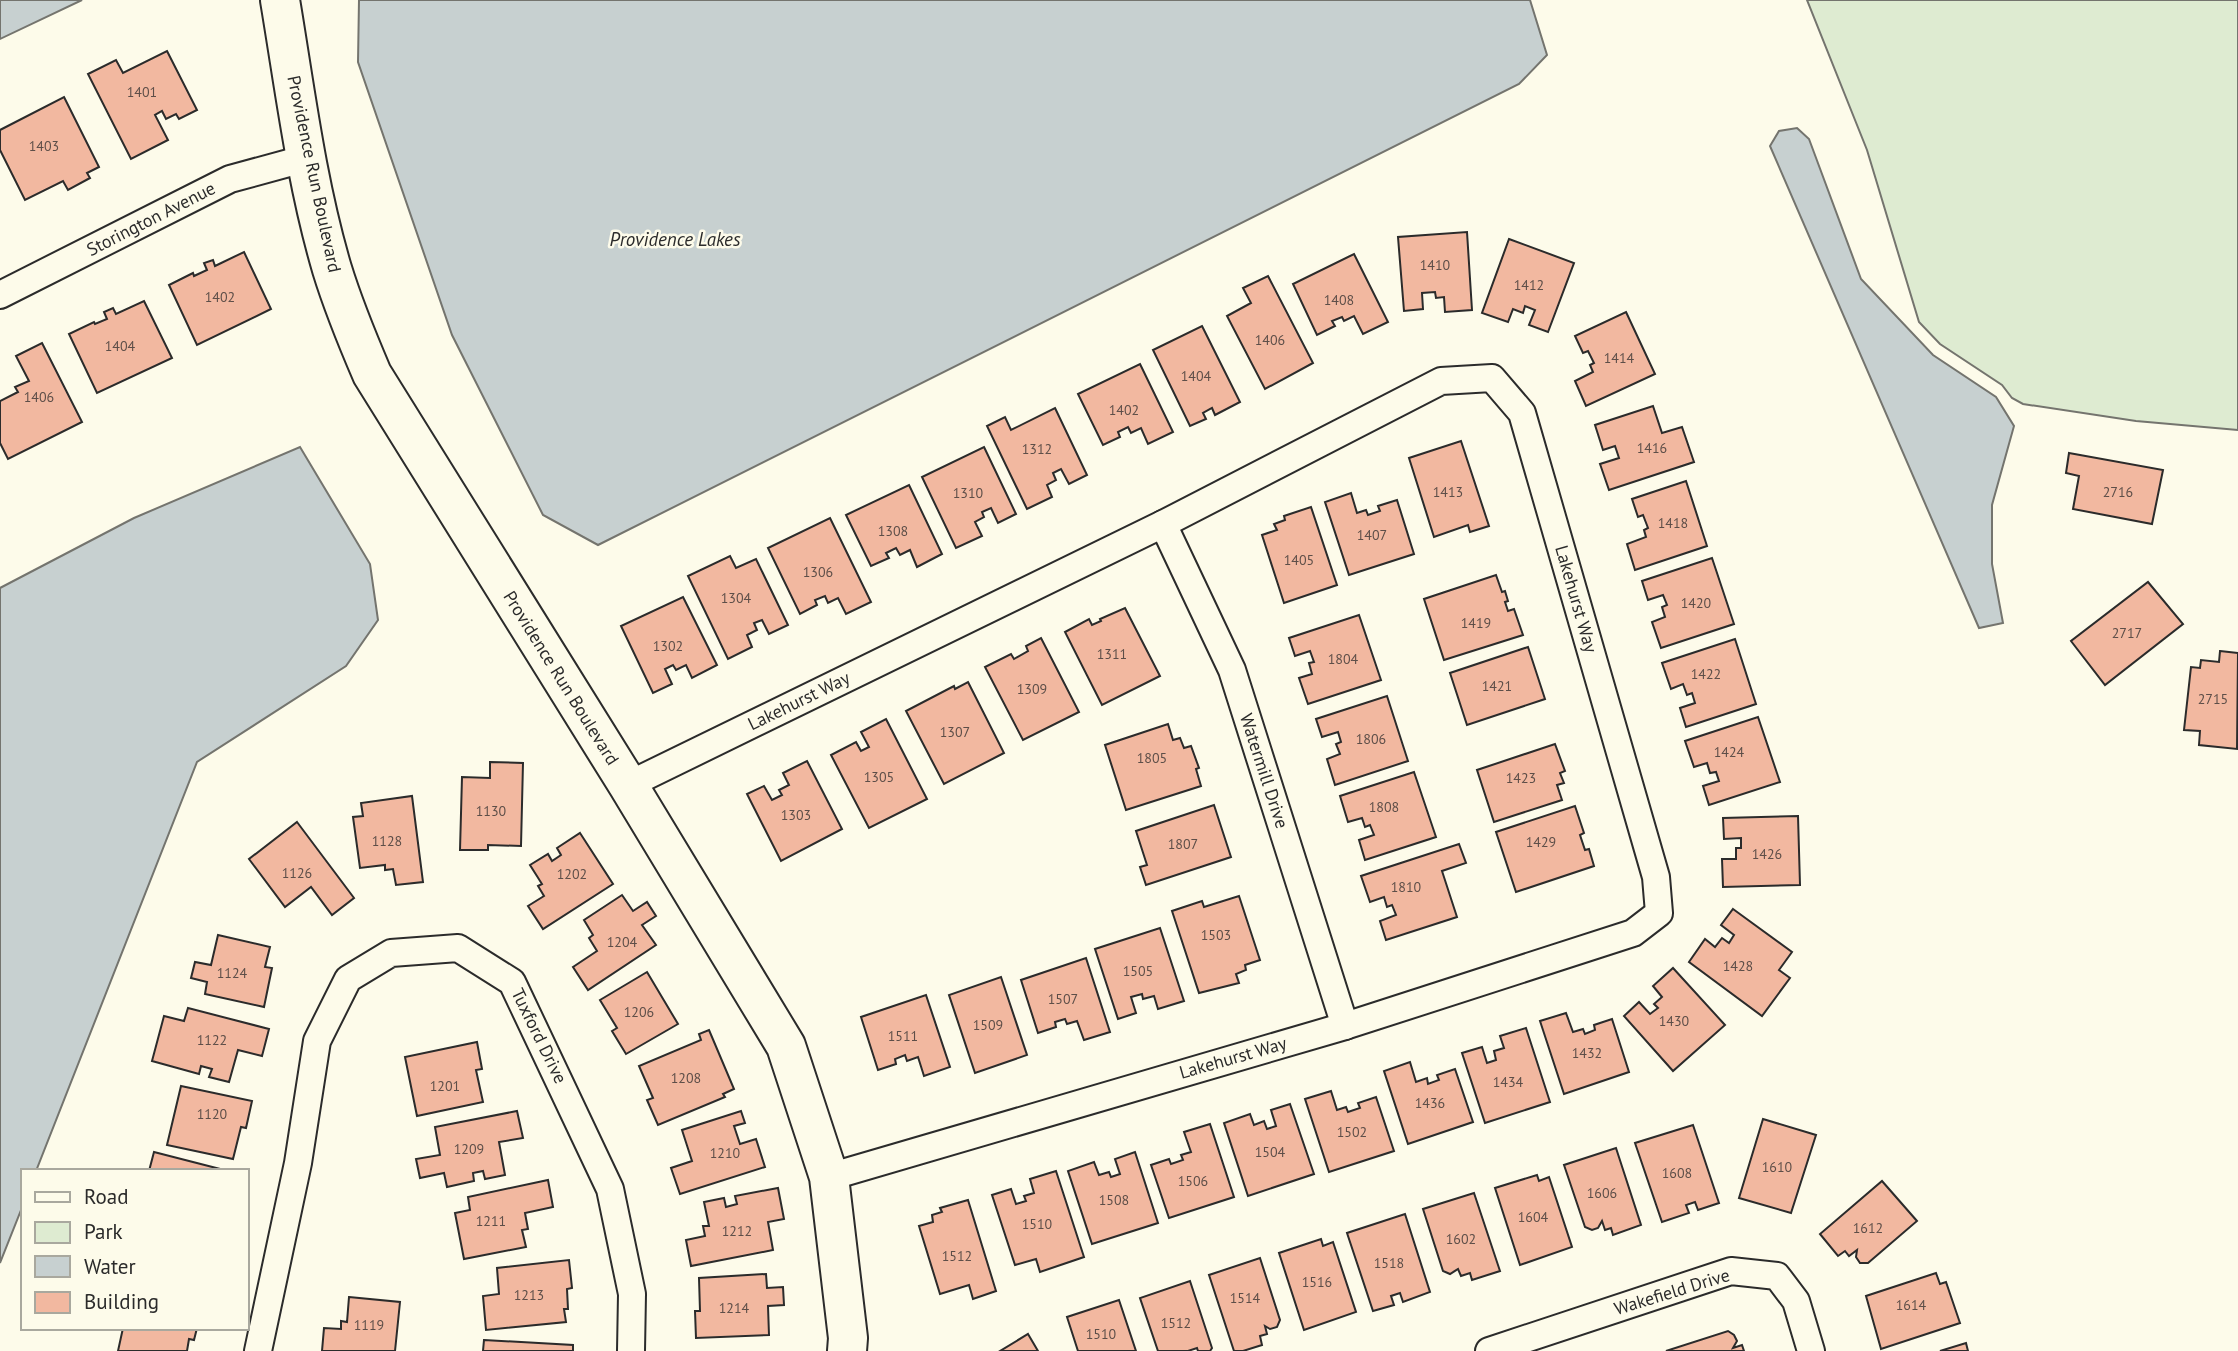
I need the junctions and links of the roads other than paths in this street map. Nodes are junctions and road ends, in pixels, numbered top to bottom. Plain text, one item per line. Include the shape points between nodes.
1 (280, 0) edge
2 (307, 158) junction
3 (0, 295) edge
4 (1163, 524) junction
5 (628, 785) junction
6 (1345, 1026) junction
7 (829, 1177) junction
8 (258, 1351) edge
9 (631, 1351) edge
10 (847, 1351) edge
11 (1489, 1351) edge
12 (1811, 1351) edge

1 - 2 street, Providence Run Boulevard
2 - 3 street, Storington Avenue via 230,179
2 - 5 street, Providence Run Boulevard via 332,267 372,374
4 - 5 street, Lakehurst Way
4 - 6 street, Watermill Drive via 1232,670
4 - 6 street, Lakehurst Way via 1441,381 1492,378 1522,413 1656,877 1659,913 1633,933
5 - 7 street, Providence Run Boulevard via 786,1046
6 - 7 street, Lakehurst Way
7 - 10 street, Providence Run Boulevard
8 - 9 street, Tuxford Drive via 298,1163 317,1041 348,979 391,953 458,948 512,982 610,1189 632,1294
11 - 12 street, Wakefield Drive via 1731,1271 1777,1276 1796,1301

